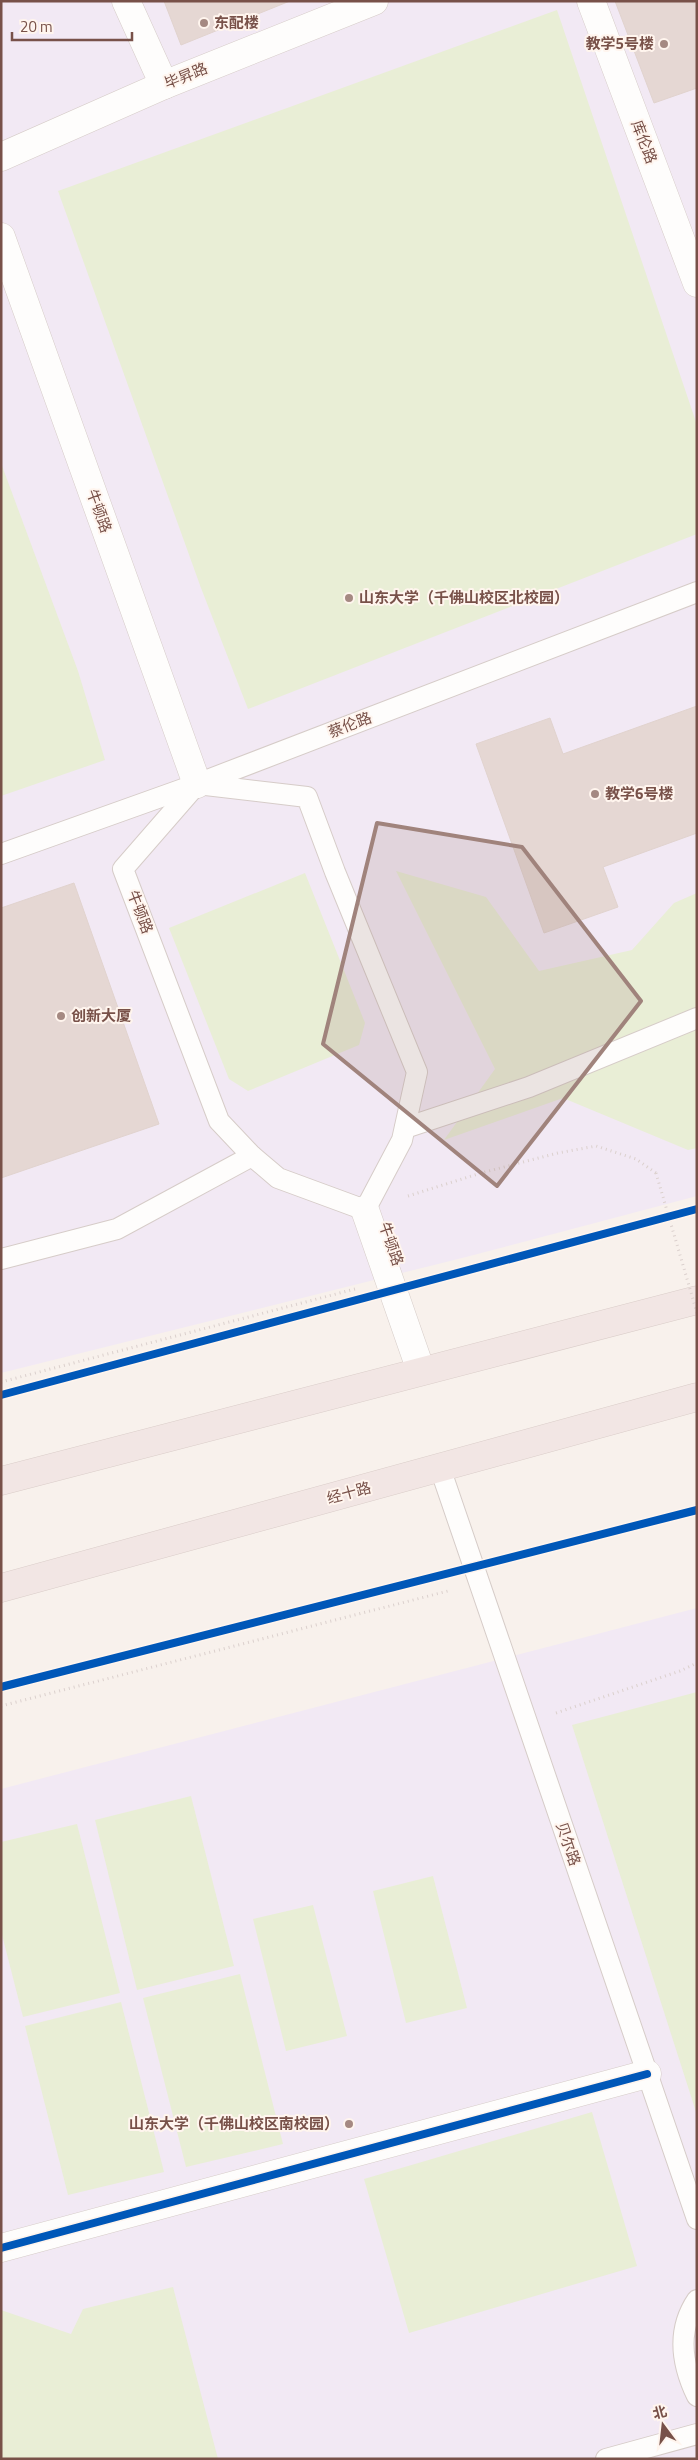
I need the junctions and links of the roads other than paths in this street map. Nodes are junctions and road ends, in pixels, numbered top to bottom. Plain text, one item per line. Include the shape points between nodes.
1 (126, 1) edge
2 (374, 1) edge
3 (591, 1) edge
4 (164, 85) junction
5 (1, 157) edge
6 (1, 237) edge
7 (697, 284) edge
8 (697, 592) edge
9 (197, 784) junction
10 (1, 854) edge
11 (697, 1018) edge
12 (405, 1128) junction
13 (252, 1156) junction
14 (365, 1210) junction
15 (1, 1259) edge
16 (697, 1300) edge
17 (421, 1371) junction
18 (697, 1397) edge
19 (440, 1468) junction
20 (1, 1481) edge
21 (1, 1588) edge
22 (647, 2074) junction
23 (697, 2219) edge
24 (1, 2248) edge
25 (697, 2300) edge
26 (697, 2396) edge
27 (697, 2434) edge
28 (606, 2459) edge

1 - 4 street
2 - 4 street, 毕昇路
3 - 7 street, 库伦路
4 - 5 street, 毕昇路
6 - 9 street, 牛顿路
8 - 9 lane, 蔡伦路
9 - 10 lane, 蔡伦路
9 - 12 lane, 牛顿路 via 307,797 417,1072
9 - 13 lane, 牛顿路 via 124,869 220,1121
11 - 12 lane via 529,1088
12 - 14 lane, 牛顿路 via 402,1140
13 - 14 lane, 牛顿路 via 278,1178
13 - 15 lane via 117,1229
14 - 17 street, 牛顿路
16 - 17 highway
17 - 20 highway
18 - 19 highway, 经十路
19 - 21 highway, 经十路
19 - 22 lane, 贝尔路
22 - 23 lane, 贝尔路
22 - 24 street
25 - 26 lane via 690,2311 683,2342 686,2374
27 - 28 lane

